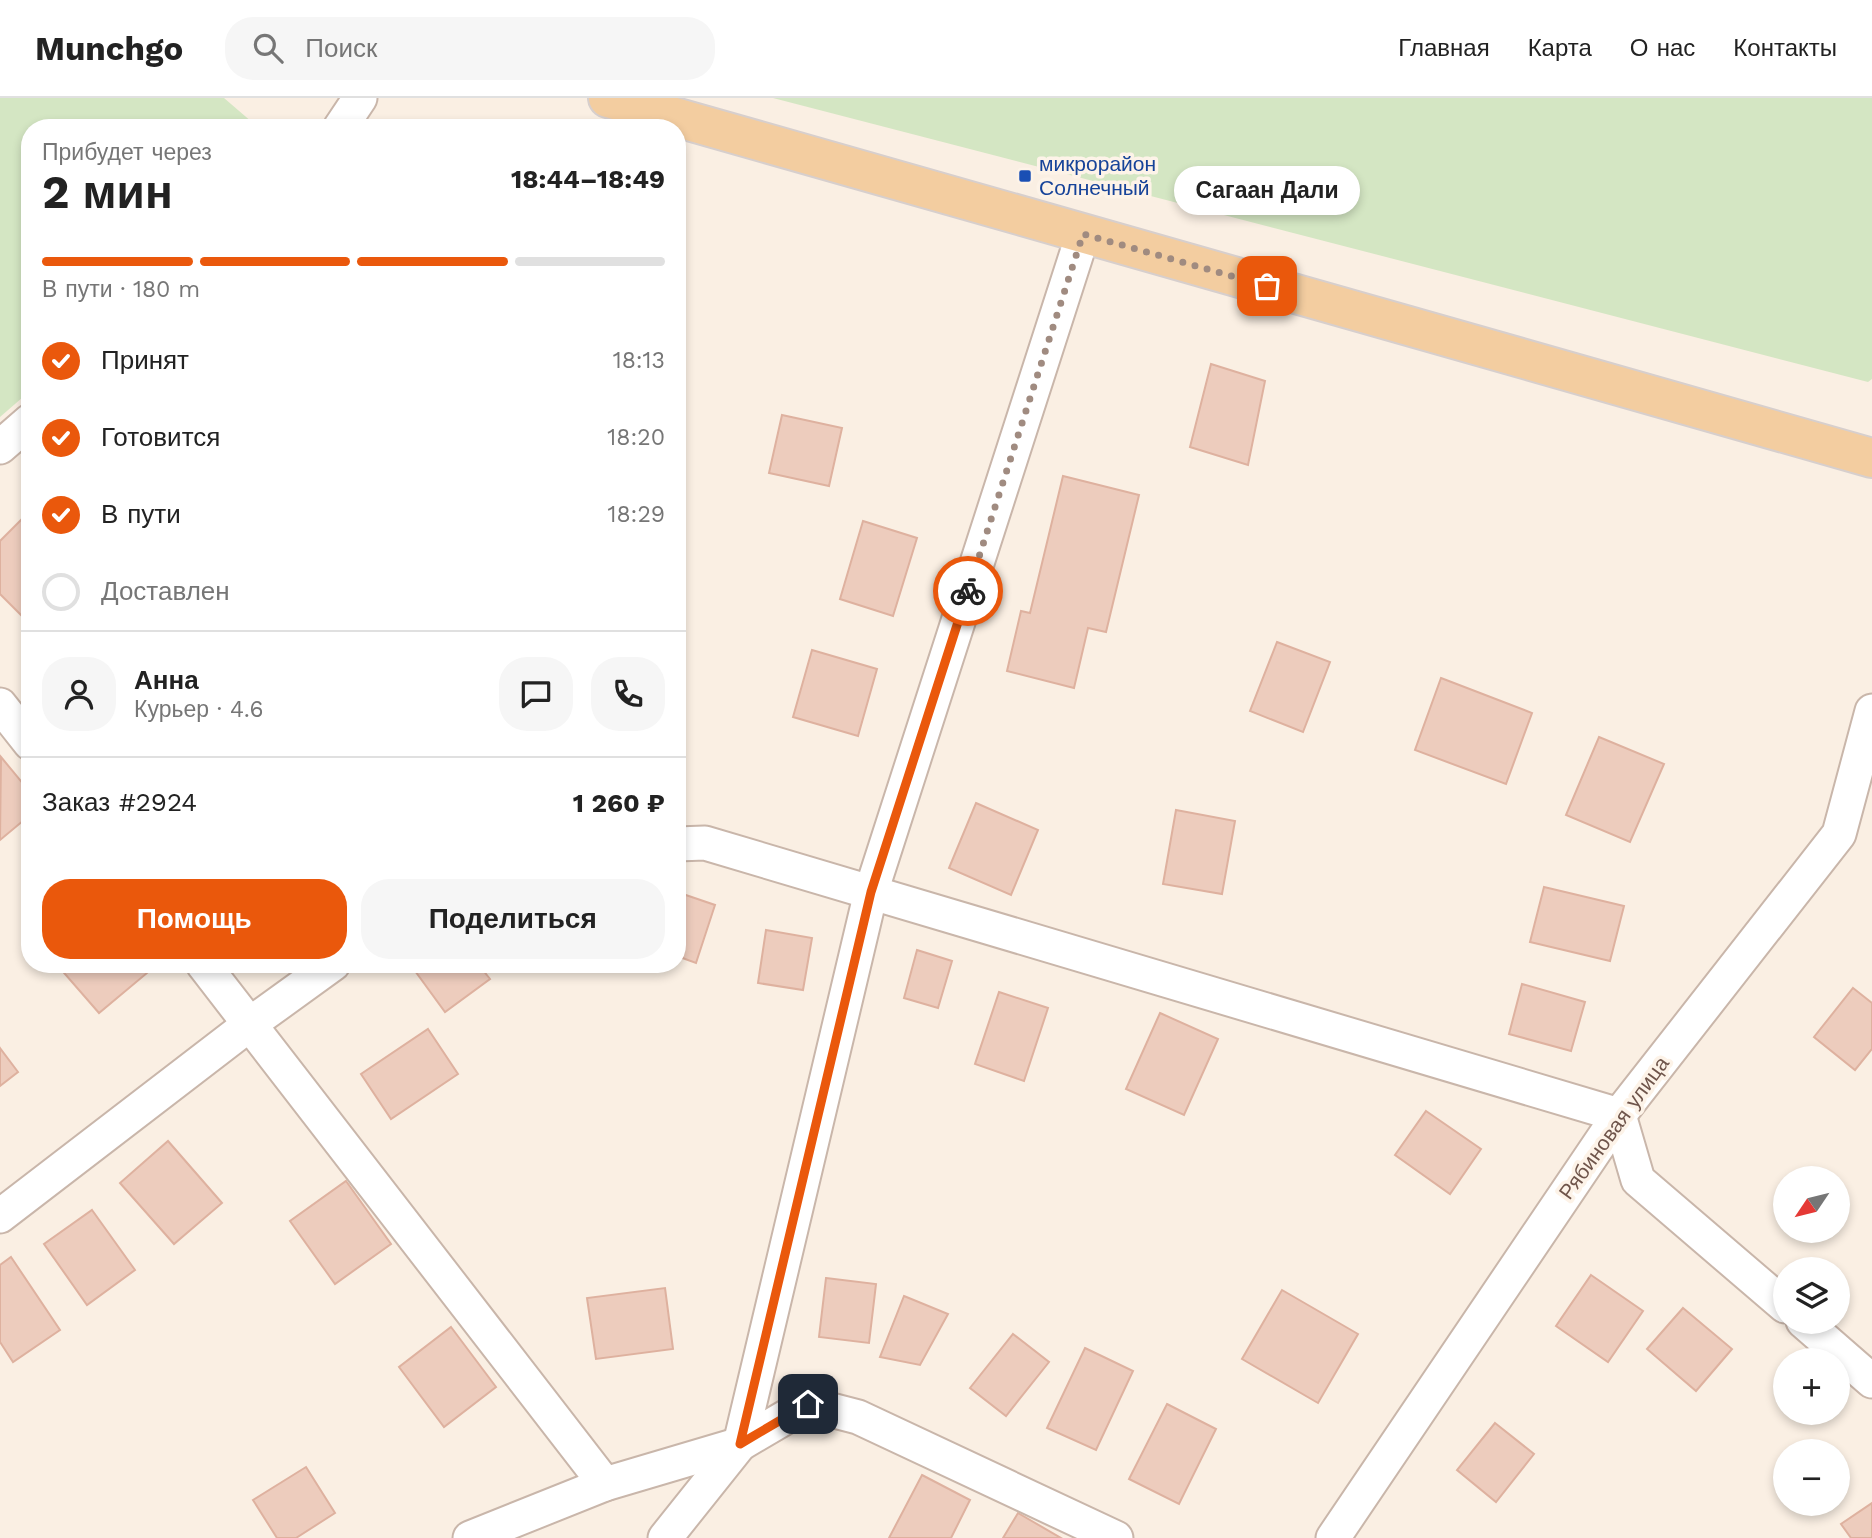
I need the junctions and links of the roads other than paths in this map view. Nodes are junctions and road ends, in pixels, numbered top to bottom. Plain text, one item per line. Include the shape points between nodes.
1 (360, 98) edge
2 (608, 98) edge
3 (346, 119) edge
4 (681, 119) edge
5 (686, 120) edge
6 (1083, 234) junction
7 (21, 429) edge
8 (0, 447) edge
9 (1872, 458) edge
10 (0, 705) edge
11 (1872, 710) edge
12 (21, 732) edge
13 (686, 844) edge
14 (871, 892) junction
15 (210, 973) edge
16 (321, 973) edge
17 (250, 1024) junction
18 (1619, 1115) junction
19 (0, 1216) edge
20 (1773, 1296) edge
21 (1818, 1334) edge
22 (1872, 1381) edge
23 (740, 1444) junction
24 (605, 1484) junction
25 (470, 1538) edge
26 (665, 1538) edge
27 (1116, 1538) edge
28 (1333, 1538) edge

1 - 3 street
2 - 4 main road
5 - 6 main road
6 - 9 main road
6 - 14 street
7 - 8 street
10 - 12 street
11 - 18 street, Рябиновая улица via 1839,834
13 - 14 street via 705,844
14 - 18 street
14 - 23 street
15 - 17 street
16 - 17 street
17 - 19 street
17 - 24 street
18 - 20 street via 1638,1180
18 - 28 street, Рябиновая улица
21 - 22 street
23 - 24 street
23 - 26 street
23 - 27 street via 808,1404 858,1417
24 - 25 street

